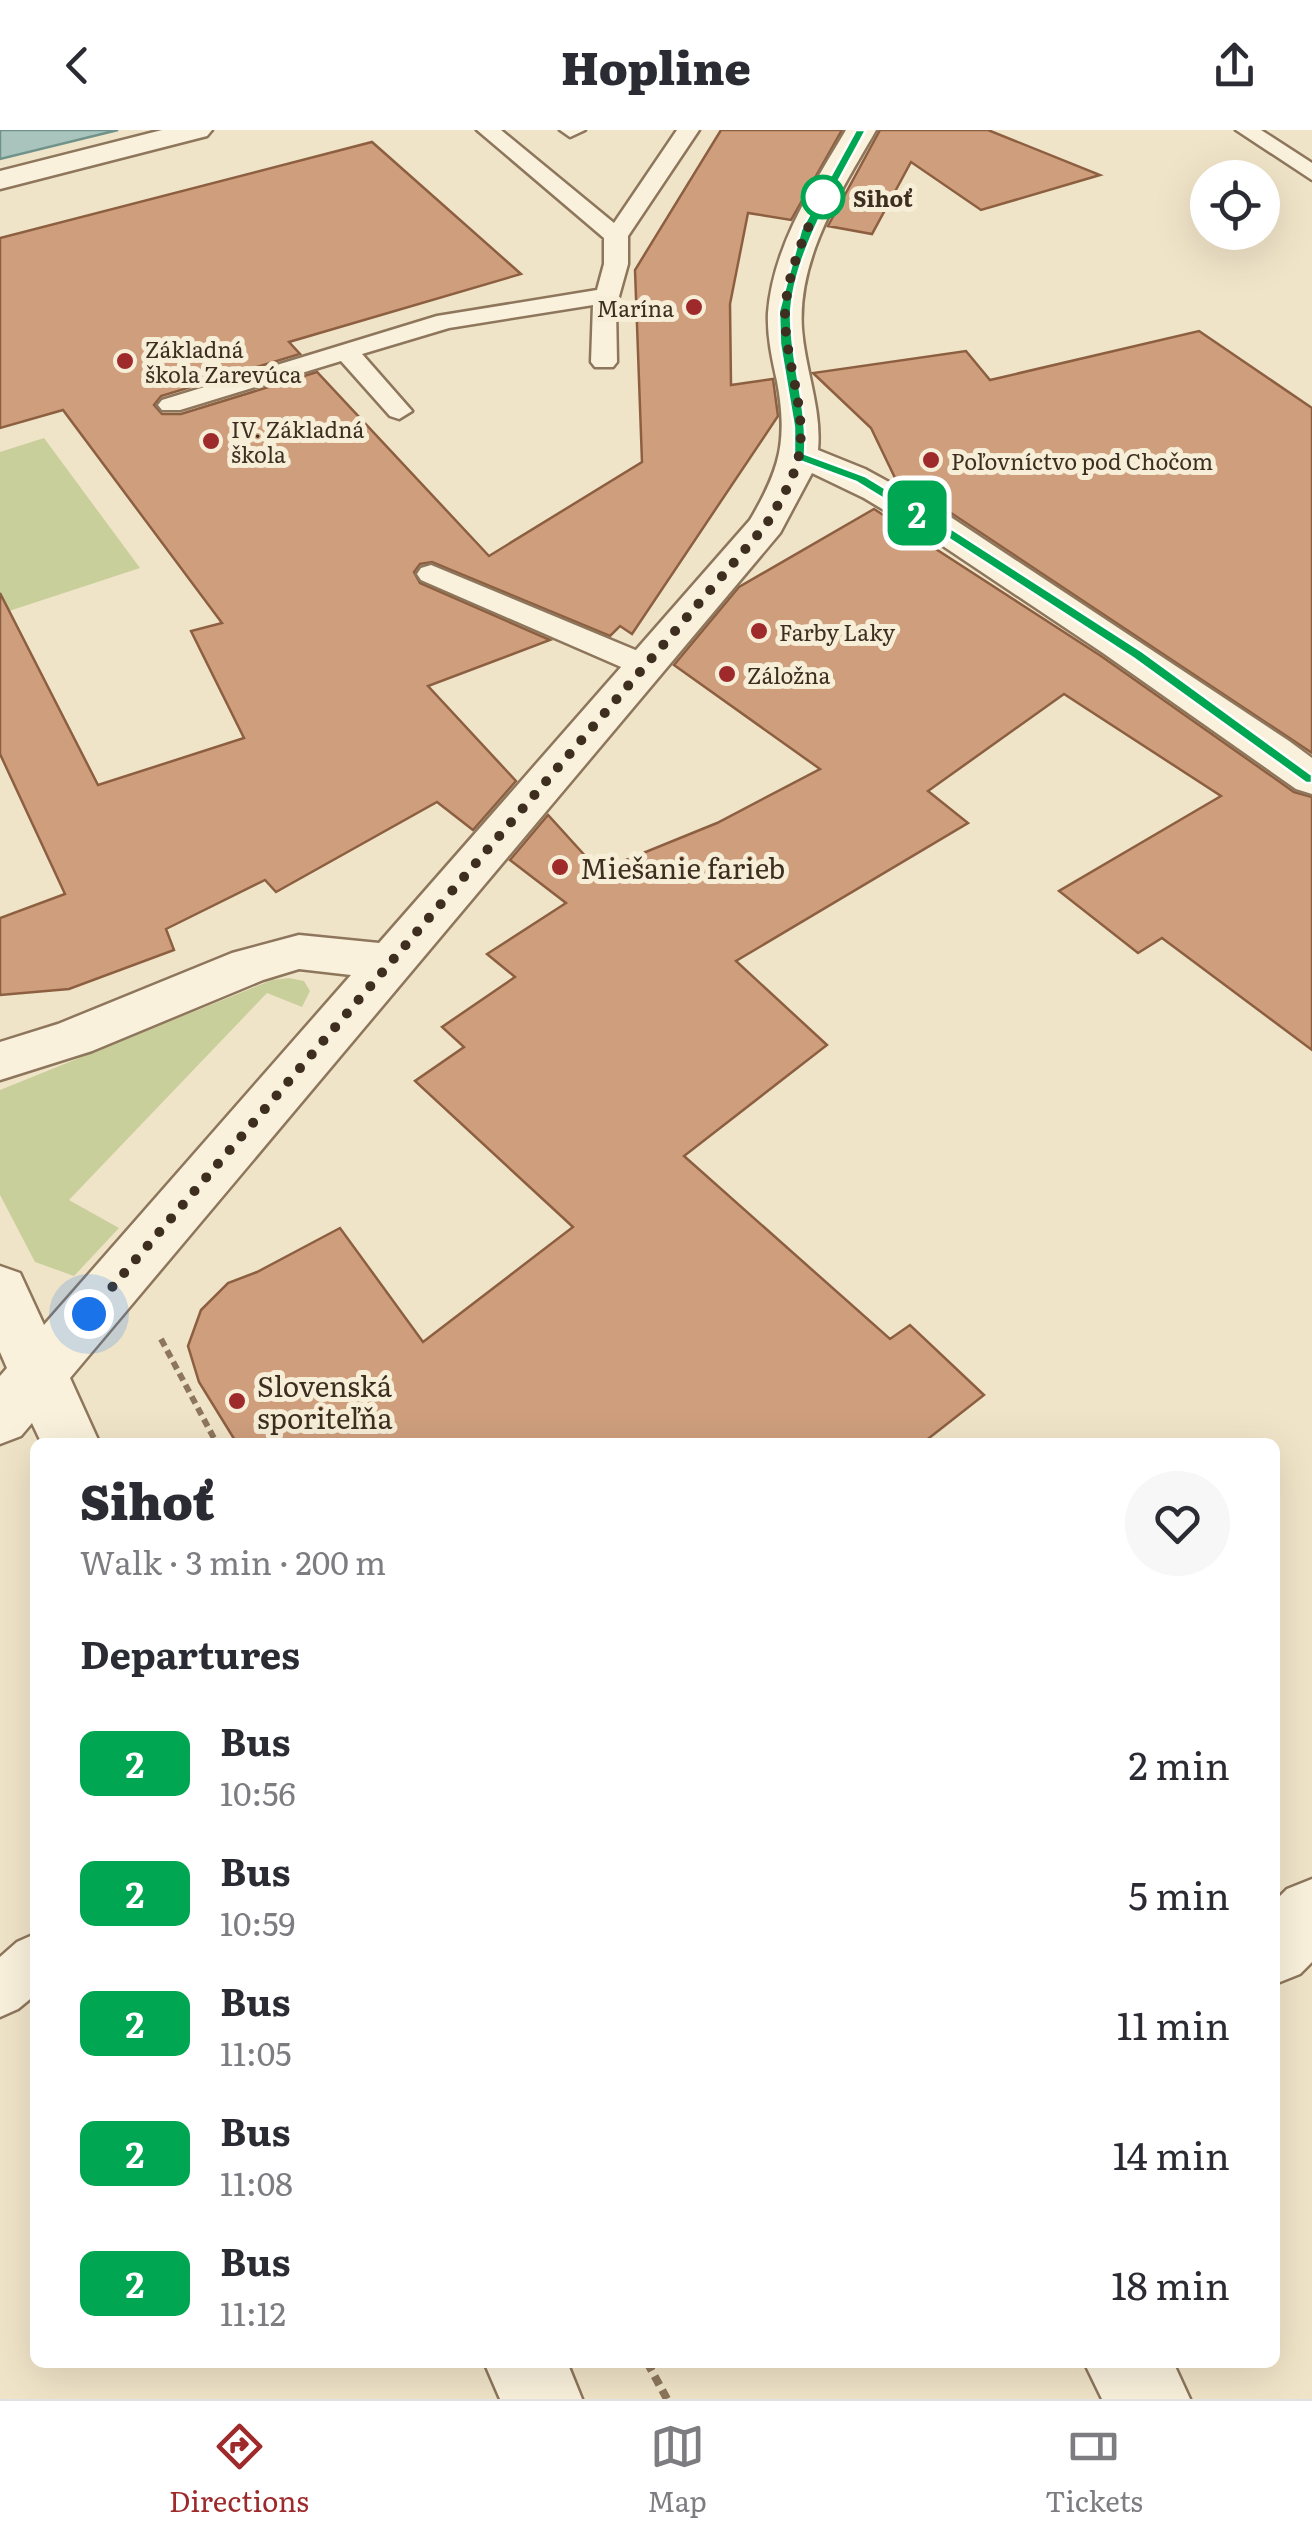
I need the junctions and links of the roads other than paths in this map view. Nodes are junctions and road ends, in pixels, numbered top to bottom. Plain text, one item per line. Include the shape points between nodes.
1 (197, 130) edge
2 (488, 130) edge
3 (688, 130) edge
4 (861, 130) edge
5 (1246, 130) edge
6 (1312, 173) edge
7 (0, 180) edge
8 (616, 236) junction
9 (608, 295) junction
10 (346, 351) junction
11 (604, 362) dead end
12 (171, 405) dead end
13 (399, 411) dead end
14 (799, 456) junction
15 (431, 574) dead end
16 (646, 666) junction
17 (1312, 779) edge
18 (391, 962) junction
19 (0, 1061) edge
20 (0, 1290) edge
21 (38, 1372) junction
22 (0, 1418) edge
23 (68, 1438) edge
24 (1312, 1914) edge
25 (1280, 1945) edge
26 (30, 1964) edge
27 (0, 1991) edge
28 (527, 2368) edge
29 (1128, 2368) edge
30 (542, 2399) edge
31 (1150, 2399) edge

1 - 7 street
2 - 8 lane
3 - 8 lane
4 - 14 street via 807,230 785,311
5 - 6 lane
8 - 9 lane
9 - 10 lane via 446,322
9 - 11 lane
10 - 12 lane
10 - 13 lane
14 - 16 street via 766,525
14 - 17 street via 861,479 950,534 1138,655
15 - 16 lane
16 - 18 street
18 - 19 street via 299,952
18 - 21 street
20 - 21 street
21 - 22 street
21 - 23 street
24 - 25 street
26 - 27 lane
28 - 30 street
29 - 31 street

